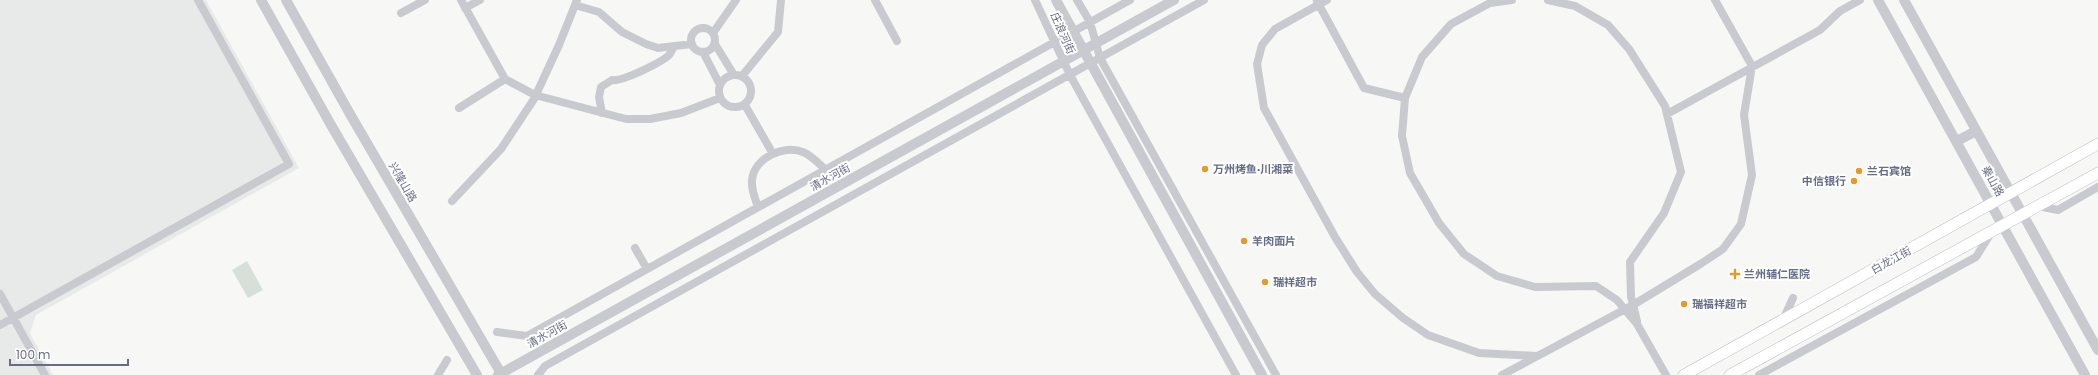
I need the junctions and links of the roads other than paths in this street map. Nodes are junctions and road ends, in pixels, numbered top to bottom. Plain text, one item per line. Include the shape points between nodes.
1 (198, 0) edge
2 (262, 0) edge
3 (286, 0) edge
4 (425, 0) edge
5 (461, 0) edge
6 (480, 0) edge
7 (736, 0) edge
8 (781, 0) edge
9 (875, 0) edge
10 (1035, 0) edge
11 (1056, 0) edge
12 (1078, 0) edge
13 (1130, 0) edge
14 (1174, 0) edge
15 (1204, 0) edge
16 (1327, 0) edge
17 (1512, 0) edge
18 (1548, 0) edge
19 (1715, 0) edge
20 (1860, 0) edge
21 (1878, 0) edge
22 (1904, 0) edge
23 (1318, 2) edge
24 (576, 3) edge
25 (1576, 3) edge
26 (465, 8) junction
27 (401, 13) dead end
28 (1090, 22) junction
29 (1073, 31) junction
30 (713, 33) junction
31 (897, 41) dead end
32 (1055, 42) junction
33 (1096, 43) junction
34 (692, 44) junction
35 (715, 44) junction
36 (674, 47) junction
37 (1084, 49) junction
38 (703, 52) junction
39 (1100, 58) junction
40 (1064, 61) junction
41 (1091, 62) junction
42 (1752, 66) junction
43 (1070, 75) junction
44 (738, 76) junction
45 (505, 79) junction
46 (720, 85) junction
47 (535, 95) junction
48 (720, 98) junction
49 (1405, 98) junction
50 (745, 105) junction
51 (459, 108) dead end
52 (602, 113) junction
53 (1667, 114) junction
54 (1976, 131) junction
55 (1957, 141) junction
56 (2098, 144) edge
57 (774, 154) junction
58 (826, 170) junction
59 (2098, 173) edge
60 (2098, 187) edge
61 (2011, 193) junction
62 (452, 201) dead end
63 (1992, 204) junction
64 (2038, 206) junction
65 (758, 207) junction
66 (2023, 215) junction
67 (2004, 226) junction
68 (1991, 233) junction
69 (635, 248) dead end
70 (647, 269) junction
71 (0, 294) edge
72 (1793, 298) dead end
73 (1633, 305) junction
74 (1624, 309) junction
75 (13, 318) junction
76 (1783, 320) junction
77 (1637, 324) junction
78 (0, 325) edge
79 (496, 332) dead end
80 (2098, 350) edge
81 (1537, 356) junction
82 (447, 360) dead end
83 (500, 374) edge
84 (45, 375) edge
85 (438, 375) edge
86 (476, 375) edge
87 (538, 375) edge
88 (1236, 375) edge
89 (1262, 375) edge
90 (1276, 375) edge
91 (1502, 375) edge
92 (1666, 375) edge
93 (1684, 375) edge
94 (1730, 375) edge
95 (1759, 375) edge
96 (2085, 375) edge

1 - 75 street via 289,164
2 - 86 street via 331,125
3 - 83 street, 兴隆山路
4 - 27 street
5 - 26 street
6 - 26 street
7 - 30 street
8 - 44 street via 778,32
9 - 31 street
10 - 32 street, 庄浪河街
11 - 29 street
12 - 28 street
13 - 28 street
14 - 33 street, 清水河街
15 - 39 street
16 - 23 street
17 - 49 street via 1490,3 1451,24 1422,57
18 - 25 street
19 - 42 street
20 - 42 street via 1840,11 1820,30
21 - 55 street, 秦山路
22 - 54 street, 秦山路
23 - 49 street via 1364,88
23 - 81 street via 1275,29 1265,39 1259,51 1258,78 1264,108 1356,272 1375,294 1428,335 1479,353
24 - 36 street via 599,12 634,40 658,48
24 - 47 street
25 - 53 street via 1608,25 1624,43 1665,106
26 - 45 street
28 - 29 street
28 - 33 street
29 - 32 street
29 - 37 street
30 - 34 street via 704,28 696,30 692,36
30 - 35 street
32 - 40 street, 庄浪河街
32 - 58 street
33 - 37 street, 清水河街
33 - 39 street
34 - 36 street
34 - 38 street via 696,50
35 - 38 street via 710,50
35 - 44 street
36 - 52 street via 669,56 601,87 599,98
37 - 40 street, 清水河街
37 - 41 street
38 - 46 street
39 - 41 street
39 - 90 street
40 - 43 street, 庄浪河街
40 - 83 street, 清水河街
41 - 43 street
41 - 89 street
42 - 53 street
42 - 73 street via 1744,115 1752,175 1741,224 1723,249
43 - 87 street via 545,366
43 - 88 street, 庄浪河街
44 - 46 street via 726,78
44 - 50 street via 749,81 752,89 751,98
45 - 47 street
45 - 51 street
46 - 48 street
47 - 52 street
47 - 62 street via 501,149
48 - 50 street via 733,108
48 - 52 street via 681,113 650,119 626,119
49 - 74 street via 1402,136 1410,173 1439,223 1464,254 1497,276 1535,287 1596,286 1617,300
50 - 57 street
53 - 73 street via 1681,172 1664,213 1630,262
54 - 55 street
54 - 61 street, 秦山路
55 - 63 street, 秦山路
56 - 61 main road, 白龙江街
57 - 58 street via 792,149 805,152
57 - 65 street via 759,166 752,178 752,190
58 - 65 street
59 - 64 main road
60 - 64 street via 2058,210
61 - 63 main road, 白龙江街
61 - 66 street, 秦山路
63 - 67 street, 秦山路
63 - 76 main road, 白龙江街
64 - 66 main road
65 - 70 street
66 - 67 main road
66 - 80 street, 秦山路
67 - 68 main road
67 - 96 street, 秦山路
68 - 94 main road
68 - 95 street via 1976,257
69 - 70 street
70 - 79 street via 527,336
71 - 75 street
72 - 76 street
73 - 74 street
73 - 77 street
74 - 77 street
74 - 81 street
75 - 78 street
75 - 84 street
76 - 93 main road, 白龙江街
77 - 92 street
81 - 91 street
82 - 85 street

